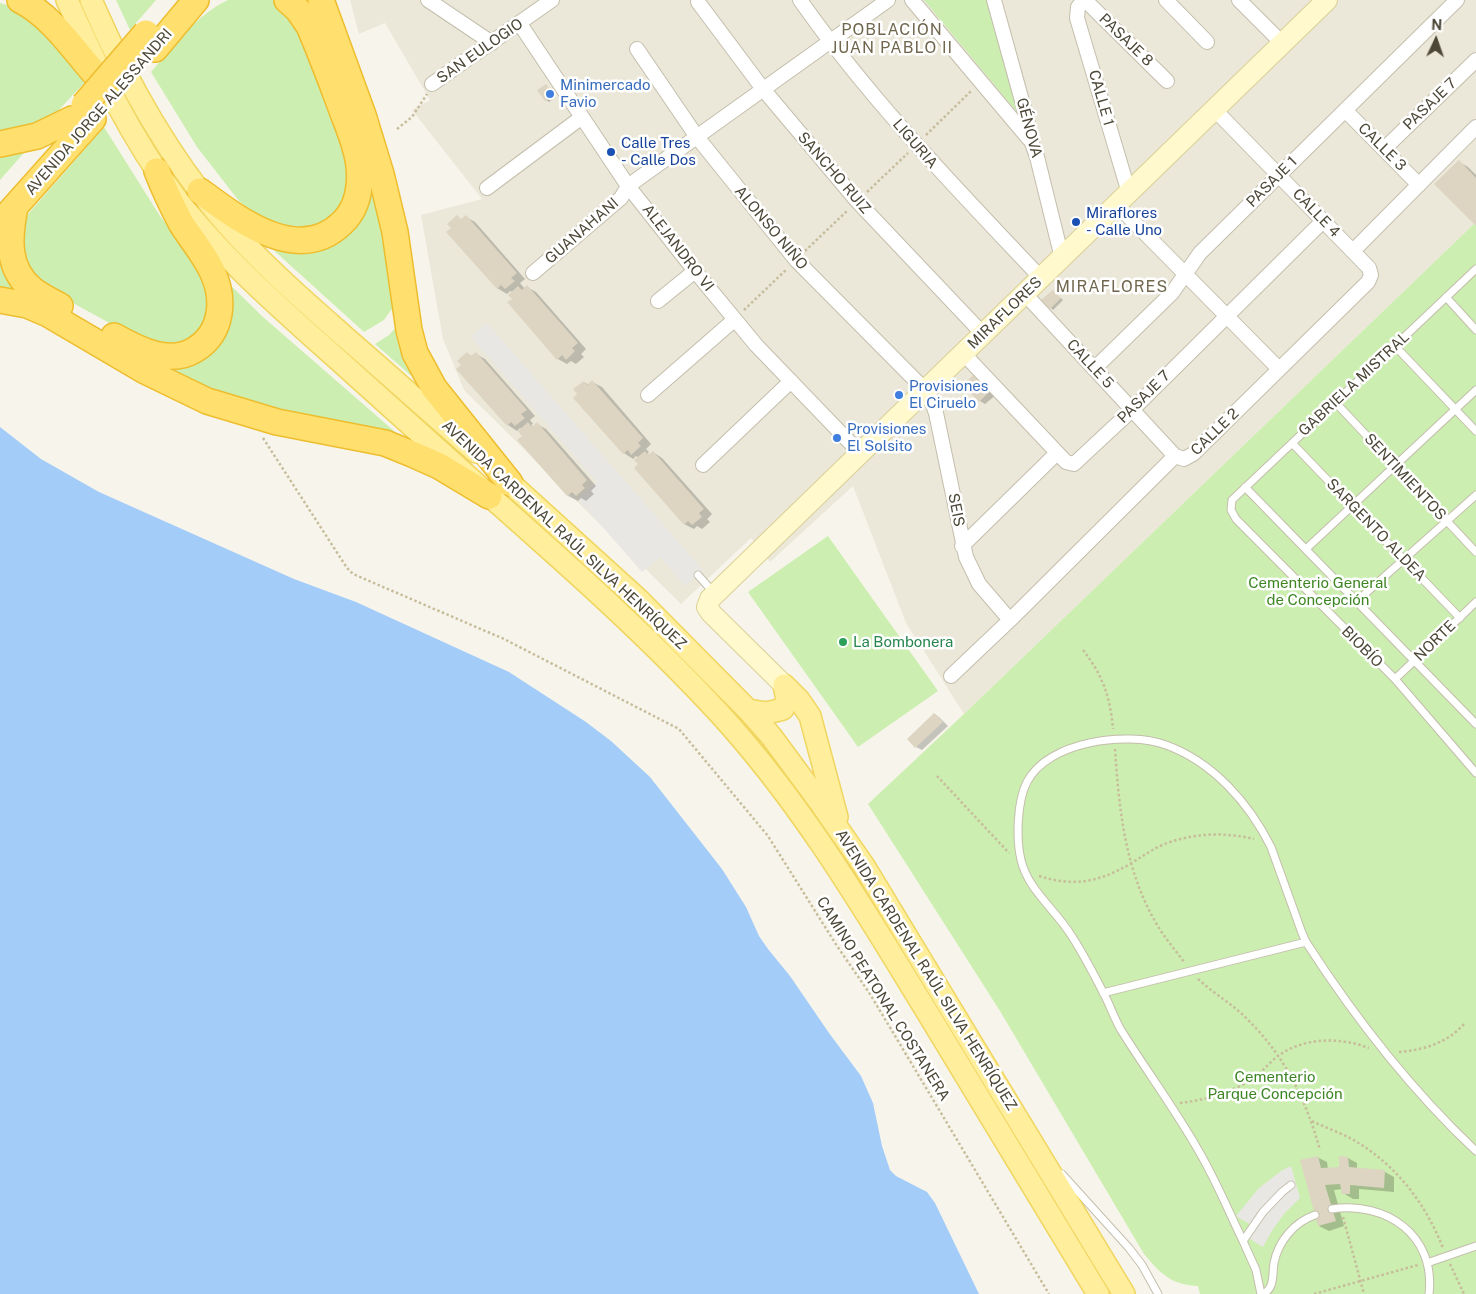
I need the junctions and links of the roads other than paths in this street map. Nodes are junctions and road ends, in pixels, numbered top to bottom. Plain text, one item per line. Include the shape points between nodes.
1 (20, 0) edge
2 (67, 0) edge
3 (91, 0) edge
4 (175, 0) edge
5 (196, 0) edge
6 (214, 0) edge
7 (287, 0) edge
8 (320, 0) edge
9 (428, 0) edge
10 (552, 0) edge
11 (800, 0) edge
12 (888, 0) edge
13 (912, 0) edge
14 (994, 0) edge
15 (1166, 0) edge
16 (1239, 0) edge
17 (1457, 0) edge
18 (1083, 1) edge
19 (698, 2) dead end
20 (1320, 2) edge
21 (520, 24) junction
22 (156, 39) junction
23 (830, 42) junction
24 (1208, 42) dead end
25 (492, 43) junction
26 (1282, 44) junction
27 (637, 48) dead end
28 (1476, 60) edge
29 (1167, 81) dead end
30 (432, 84) road end
31 (107, 88) junction
32 (763, 89) junction
33 (1215, 110) junction
34 (1345, 110) junction
35 (83, 114) junction
36 (582, 117) junction
37 (1476, 127) edge
38 (696, 137) junction
39 (1032, 142) junction
40 (0, 144) edge
41 (1384, 149) junction
42 (157, 171) junction
43 (1279, 175) junction
44 (1419, 185) junction
45 (628, 186) junction
46 (487, 188) dead end
47 (200, 191) junction
48 (1123, 199) junction
49 (5, 211) edge
50 (1323, 221) junction
51 (1353, 252) junction
52 (1062, 258) junction
53 (1476, 269) edge
54 (695, 271) junction
55 (533, 273) dead end
56 (1186, 274) junction
57 (1371, 275) joint
58 (1041, 278) junction
59 (1025, 294) junction
60 (1446, 297) junction
61 (0, 300) edge
62 (658, 301) dead end
63 (1226, 316) junction
64 (734, 320) junction
65 (1476, 330) edge
66 (983, 334) junction
67 (1395, 346) junction
68 (963, 353) junction
69 (1094, 369) junction
70 (1279, 369) junction
71 (791, 381) junction
72 (926, 390) junction
73 (1476, 390) edge
74 (648, 395) dead end
75 (1336, 402) junction
76 (1455, 409) junction
77 (1132, 410) junction
78 (1476, 431) edge
79 (1292, 443) junction
80 (860, 453) junction
81 (1057, 453) junction
82 (1175, 456) junction
83 (703, 466) dead end
84 (1394, 466) junction
85 (510, 483) junction
86 (1245, 487) junction
87 (1476, 495) edge
88 (489, 496) junction
89 (1232, 500) joint
90 (1353, 506) junction
91 (1447, 522) junction
92 (962, 546) junction
93 (1306, 549) junction
94 (1476, 552) edge
95 (1404, 560) junction
96 (698, 575) dead end
97 (711, 600) junction
98 (1357, 601) junction
99 (1476, 602) edge
100 (1460, 618) junction
101 (1010, 620) junction
102 (1415, 660) junction
103 (951, 676) dead end
104 (1395, 679) junction
105 (784, 685) junction
106 (748, 710) junction
107 (1476, 724) edge
108 (1476, 773) edge
109 (842, 834) junction
110 (1306, 942) junction
111 (1104, 992) junction
112 (1027, 1134) junction
113 (1476, 1151) edge
114 (1291, 1185) dead end
115 (1332, 1209) dead end
116 (1315, 1215) dead end
117 (1243, 1241) junction
118 (1476, 1246) edge
119 (1427, 1263) junction
120 (1098, 1294) edge
121 (1124, 1294) edge
122 (1158, 1294) edge
123 (1262, 1294) edge
124 (1429, 1294) edge

1 - 31 highway via 51,22
2 - 31 main road, AVENIDA CARDENAL RAÚL SILVA HENRÍQUEZ
3 - 47 main road, AVENIDA CARDENAL RAÚL SILVA HENRÍQUEZ via 121,66 164,140
4 - 22 highway, AVENIDA JORGE ALESSANDRI
5 - 22 highway, AVENIDA JORGE ALESSANDRI
6 - 22 highway
7 - 47 highway via 309,26 352,138 360,178 354,207 344,221 328,234 310,240 294,240 253,226
8 - 85 highway via 363,114 381,174 395,232 408,330 415,353 434,388
9 - 25 street
10 - 21 street, SAN EULOGIO
11 - 23 street, LIGURIA
12 - 23 street, GUANAHANI
13 - 39 street
14 - 39 street, GÉNOVA
15 - 24 street
16 - 26 street
17 - 34 street, PASAJE 1
18 - 29 street, PASAJE 8
18 - 48 street, CALLE 1 via 1077,18
19 - 32 street, SANCHO RUIZ
20 - 26 street, MIRAFLORES
21 - 25 street, SAN EULOGIO
21 - 36 street, ALEJANDRO VI
22 - 35 highway, AVENIDA JORGE ALESSANDRI, bridge
23 - 32 street, GUANAHANI
23 - 58 street, LIGURIA via 915,145
25 - 30 street, SAN EULOGIO
26 - 33 street, MIRAFLORES
27 - 38 street, ALONSO NIÑO
28 - 41 street, PASAJE 7
31 - 42 main road, AVENIDA CARDENAL RAÚL SILVA HENRÍQUEZ
32 - 38 street, GUANAHANI
32 - 66 street, SANCHO RUIZ via 857,202
33 - 43 street, CALLE 4
33 - 48 street, MIRAFLORES
34 - 41 street, CALLE 3
34 - 43 street, PASAJE 1
35 - 40 highway via 37,136
35 - 49 highway, AVENIDA JORGE ALESSANDRI
36 - 45 street, ALEJANDRO VI
36 - 46 street
37 - 44 street
38 - 45 street, GUANAHANI
38 - 72 street, ALONSO NIÑO via 796,260
39 - 52 street, GÉNOVA
41 - 44 street, CALLE 3
42 - 49 highway via 180,221 212,272 219,293 219,318 211,336 198,348 183,355 165,357 143,350 33,290 20,276 12,257
42 - 88 main road, AVENIDA CARDENAL RAÚL SILVA HENRÍQUEZ via 197,222 252,280
43 - 50 street, CALLE 4
43 - 56 street, PASAJE 1 via 1200,254
44 - 51 street
45 - 54 street, ALEJANDRO VI
45 - 55 street, GUANAHANI via 621,198
47 - 85 main road, AVENIDA CARDENAL RAÚL SILVA HENRÍQUEZ via 237,236 290,287
48 - 52 street, MIRAFLORES
48 - 56 street
50 - 51 street, CALLE 4
50 - 63 street, PASAJE 7
51 - 57 street, CALLE 4 via 1369,268
52 - 58 street, MIRAFLORES
53 - 60 lane, GABRIELA MISTRAL
54 - 62 street
54 - 64 street, ALEJANDRO VI
56 - 63 street
56 - 69 street, PASAJE 1 via 1172,293
57 - 70 street, CALLE 2 via 1368,282
58 - 59 street, MIRAFLORES
59 - 66 street, MIRAFLORES
59 - 69 street, CALLE 5
60 - 65 lane
60 - 67 lane, GABRIELA MISTRAL
61 - 88 highway via 17,302 48,314 144,371 207,401 276,422 386,443 439,466
63 - 70 street
63 - 77 street, PASAJE 7
64 - 71 street, ALEJANDRO VI
64 - 74 street
66 - 68 street, MIRAFLORES
67 - 75 lane, GABRIELA MISTRAL
67 - 76 lane
68 - 72 street, MIRAFLORES
68 - 81 street
69 - 77 street, CALLE 5
70 - 82 street, CALLE 2 via 1190,456 1184,459
71 - 80 street, ALEJANDRO VI
71 - 83 street
72 - 80 street, MIRAFLORES
72 - 92 street, SEIS via 936,413
73 - 76 lane
75 - 79 lane, GABRIELA MISTRAL
75 - 84 lane, SENTIMIENTOS
76 - 78 lane
76 - 84 lane
77 - 81 street, PASAJE 7 via 1077,463 1068,464
77 - 82 street, CALLE 5
79 - 86 lane, GABRIELA MISTRAL
79 - 90 lane, SARGENTO ALDEA
80 - 97 street, MIRAFLORES
81 - 92 street
82 - 101 street, CALLE 2
84 - 90 lane
84 - 91 lane, SENTIMIENTOS
85 - 106 main road, AVENIDA CARDENAL RAÚL SILVA HENRÍQUEZ via 632,594
86 - 89 lane, GABRIELA MISTRAL
86 - 93 lane, BIOBÍO
87 - 91 lane
88 - 120 main road, AVENIDA CARDENAL RAÚL SILVA HENRÍQUEZ via 650,642 722,717 777,781 864,908
89 - 104 lane, BIOBÍO via 1231,510 1236,519
90 - 93 lane
90 - 95 lane, SARGENTO ALDEA
91 - 94 lane, SENTIMIENTOS
91 - 95 lane
92 - 101 street, SEIS via 974,575
93 - 98 lane, BIOBÍO
95 - 98 lane
95 - 100 lane, SARGENTO ALDEA
96 - 97 lane
97 - 105 street via 711,613
98 - 102 lane, BIOBÍO
99 - 100 lane, NORTE
100 - 102 lane, NORTE
101 - 103 street, CALLE 2
102 - 104 lane, NORTE
102 - 107 lane, BIOBÍO
104 - 108 lane, BIOBÍO
105 - 106 main road via 786,700 783,710 767,713
105 - 109 main road via 800,700 810,716
106 - 109 main road, AVENIDA CARDENAL RAÚL SILVA HENRÍQUEZ via 771,736
109 - 112 main road, AVENIDA CARDENAL RAÚL SILVA HENRÍQUEZ
110 - 111 lane
110 - 111 lane via 1271,846 1237,795 1203,765 1166,746 1146,740 1089,743 1054,756 1027,782 1021,802 1018,845 1024,868 1035,890 1070,933
110 - 113 lane via 1384,1052 1429,1105
111 - 117 lane via 1120,1028 1198,1149
112 - 121 main road, AVENIDA CARDENAL RAÚL SILVA HENRÍQUEZ
112 - 122 lane via 1129,1248
114 - 117 lane via 1262,1212
115 - 119 lane via 1358,1207 1390,1216 1414,1237
116 - 123 lane via 1297,1225 1285,1238 1277,1253 1272,1285
117 - 123 lane
118 - 119 lane
119 - 124 lane

